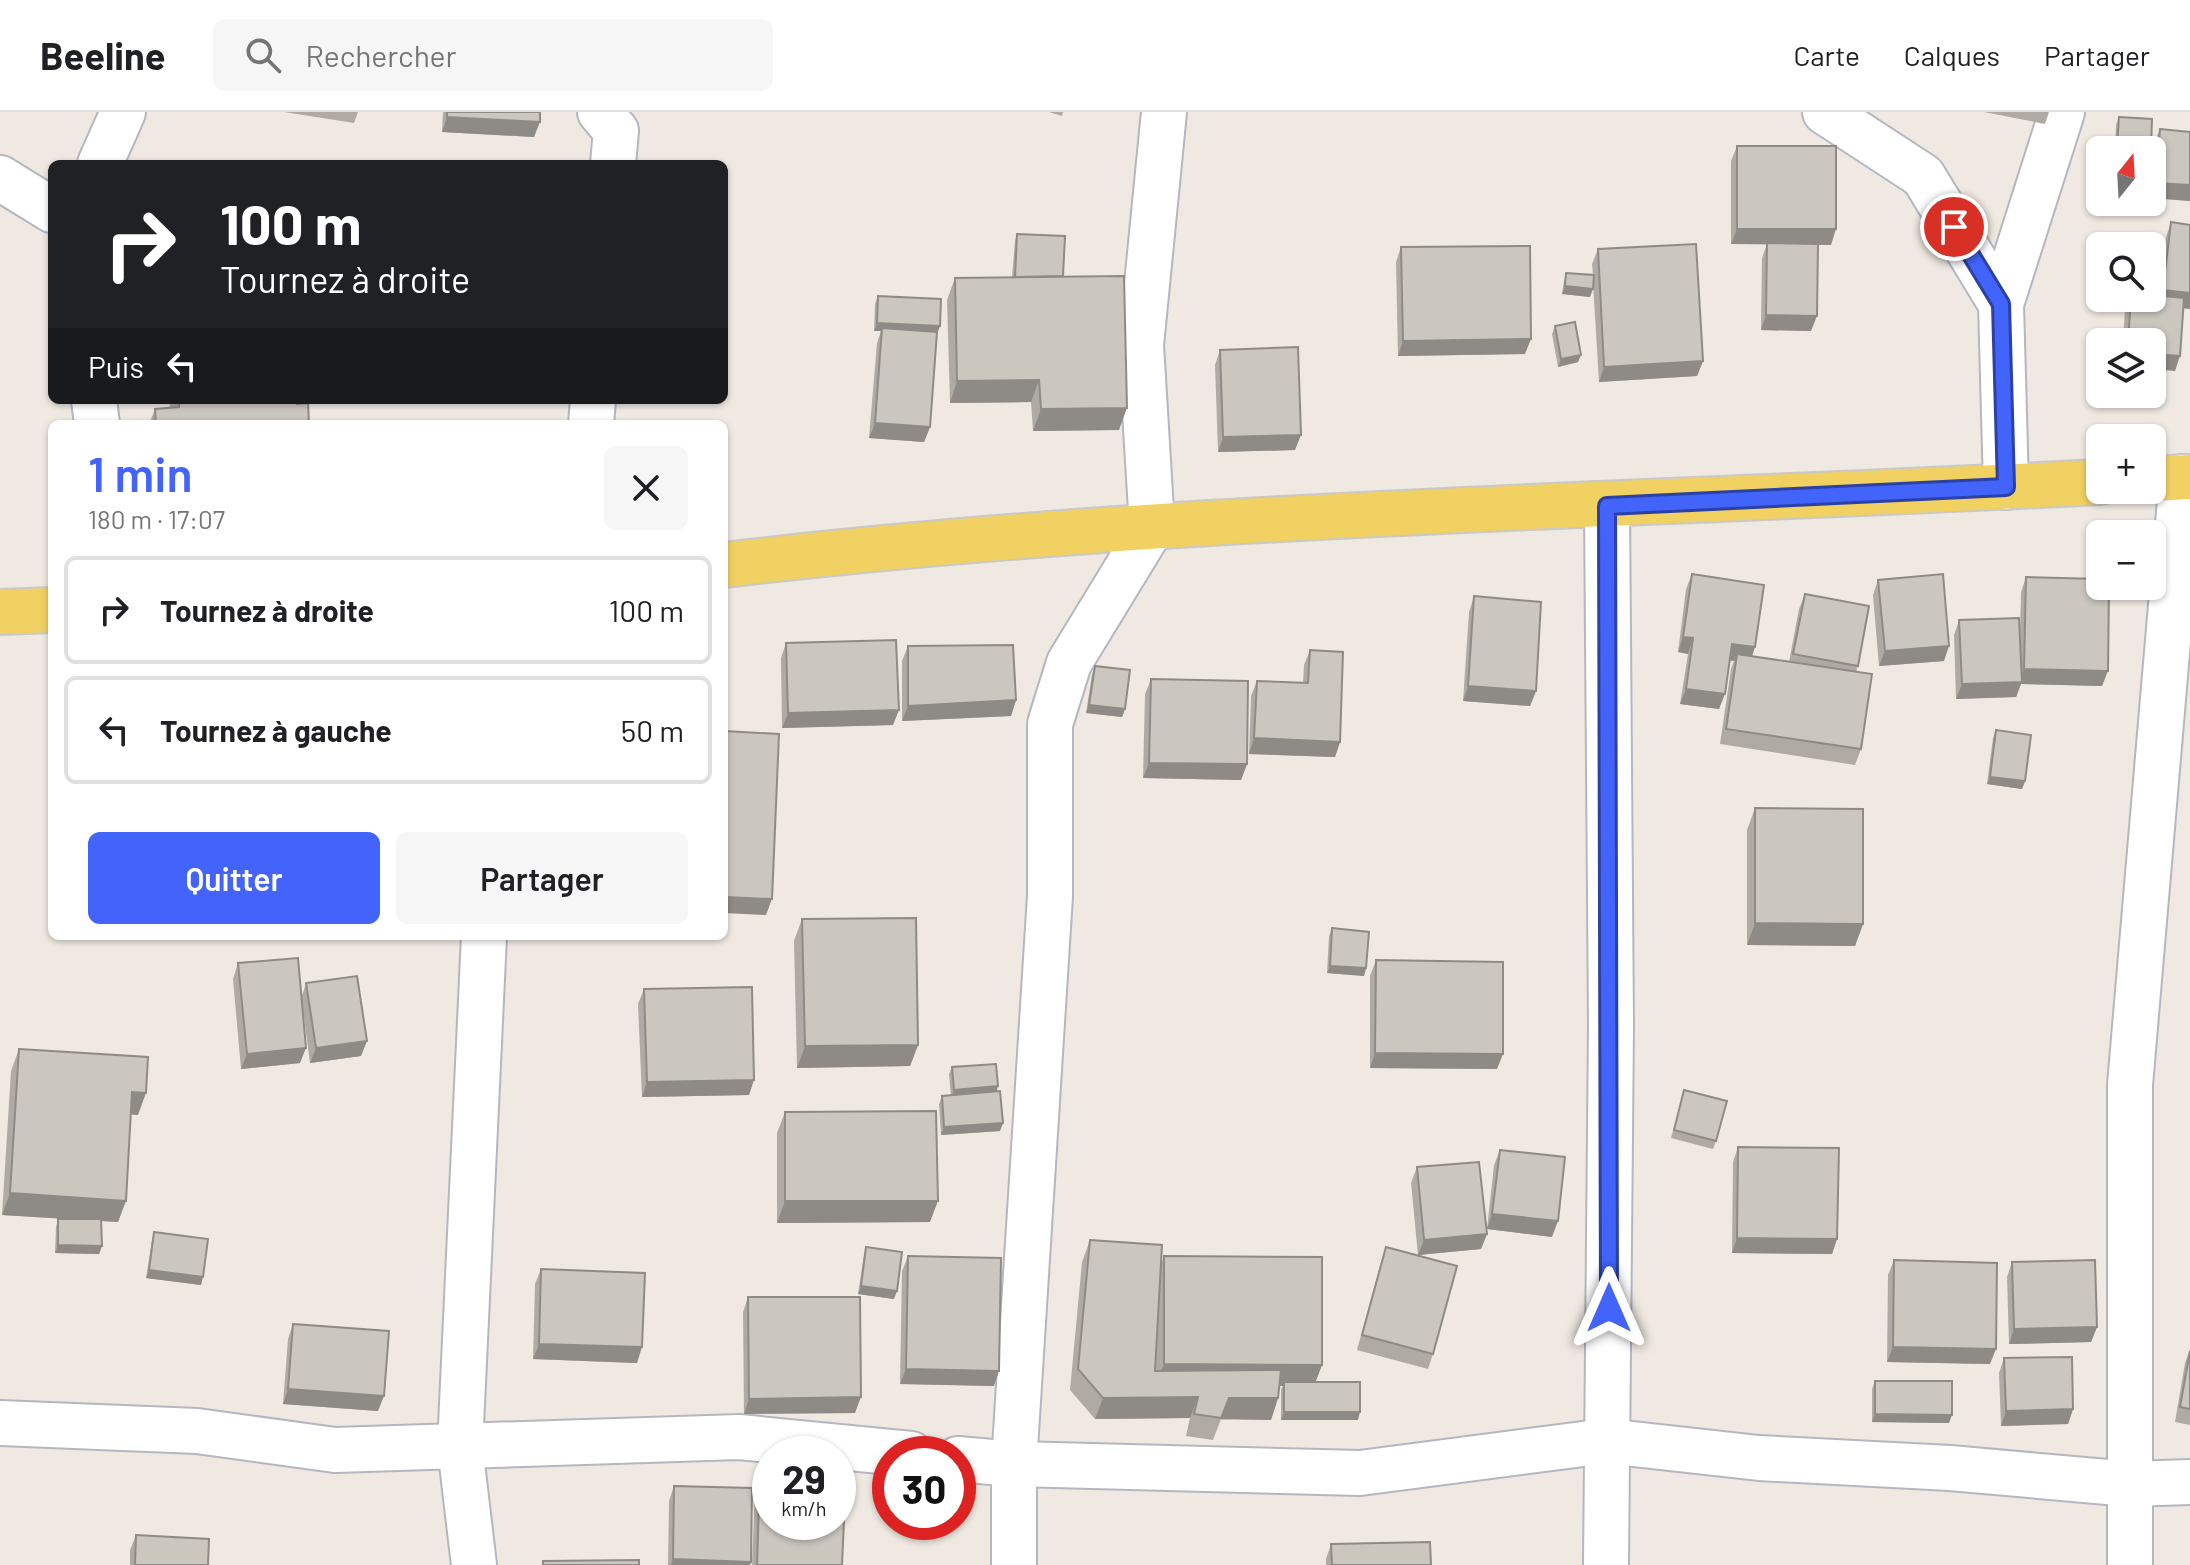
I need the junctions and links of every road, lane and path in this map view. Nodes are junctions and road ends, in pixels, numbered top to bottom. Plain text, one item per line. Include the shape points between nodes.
1 (123, 112) edge
2 (600, 112) edge
3 (1164, 112) edge
4 (1825, 112) edge
5 (2062, 112) edge
6 (102, 160) edge
7 (613, 160) edge
8 (0, 178) edge
9 (48, 208) edge
10 (2001, 304) junction
11 (2175, 478) edge
12 (2086, 483) edge
13 (2006, 487) junction
14 (1607, 506) junction
15 (1152, 527) junction
16 (728, 565) edge
17 (48, 610) edge
18 (0, 612) edge
19 (484, 940) edge
20 (0, 1423) edge
21 (1606, 1441) junction
22 (460, 1447) junction
23 (872, 1450) edge
24 (976, 1461) edge
25 (1014, 1464) junction
26 (2190, 1482) edge
27 (2130, 1484) junction
28 (474, 1565) edge
29 (1014, 1565) edge
30 (1606, 1565) edge
31 (2130, 1565) edge

1 - 6 street
2 - 7 street via 616,131
3 - 15 street via 1141,345
4 - 10 street via 1923,176
5 - 10 street
8 - 9 street
10 - 13 street
11 - 27 street via 2130,1085
12 - 13 main road
13 - 14 main road
14 - 15 main road
14 - 21 street via 1611,1026
15 - 16 main road via 864,548
15 - 25 street via 1069,663 1050,724 1050,896
17 - 18 main road
19 - 22 street
20 - 22 street via 197,1431 335,1450
21 - 25 street via 1360,1473
21 - 27 street via 1759,1458
21 - 30 street
22 - 23 street via 739,1437
22 - 28 street
24 - 25 street
25 - 29 street
26 - 27 street
27 - 31 street

